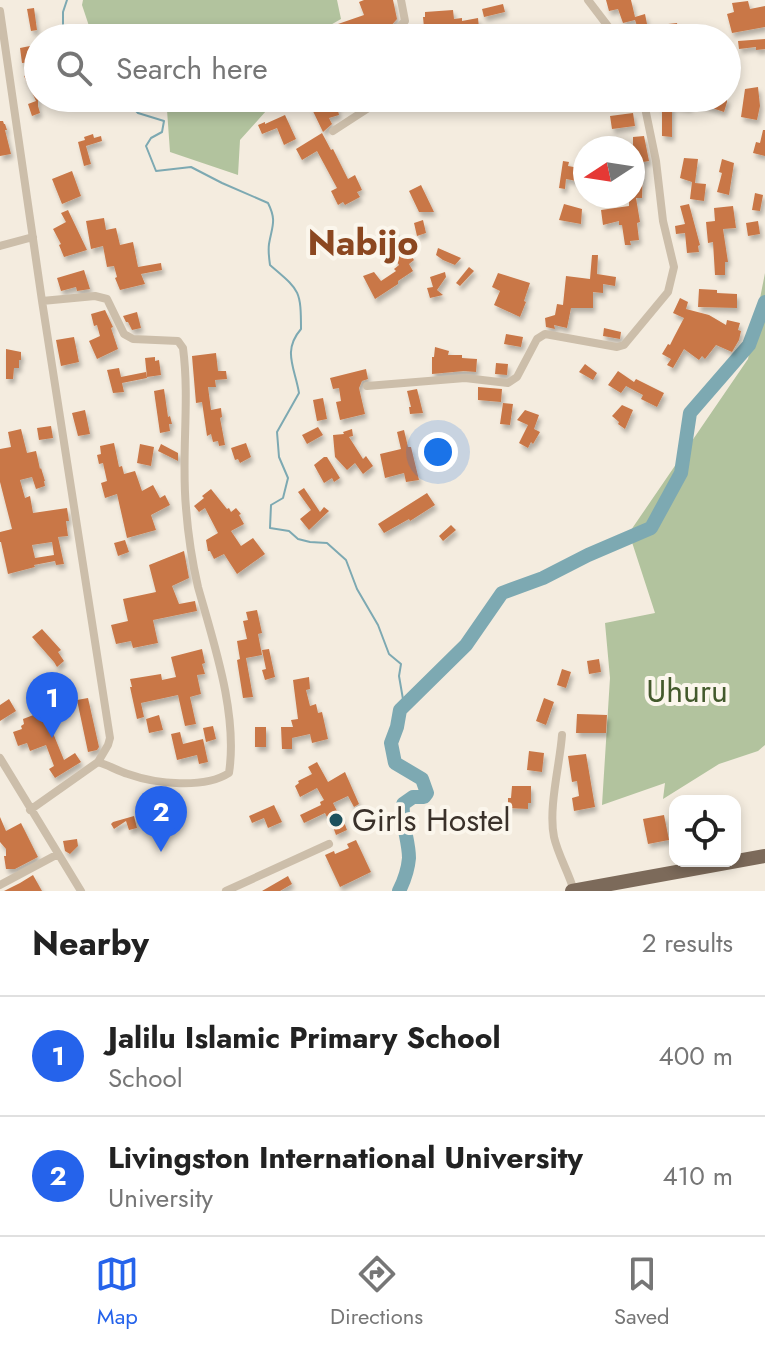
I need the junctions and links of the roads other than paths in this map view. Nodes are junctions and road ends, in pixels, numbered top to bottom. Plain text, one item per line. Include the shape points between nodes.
1 (401, 0) edge
2 (588, 0) edge
3 (0, 11) edge
4 (402, 24) edge
5 (606, 24) edge
6 (362, 112) edge
7 (646, 112) edge
8 (333, 131) dead end
9 (33, 237) junction
10 (0, 246) edge
11 (42, 301) junction
12 (367, 386) dead end
13 (562, 735) dead end
14 (0, 758) edge
15 (98, 762) junction
16 (30, 810) junction
17 (329, 844) dead end
18 (58, 854) junction
19 (765, 856) edge
20 (0, 885) edge
21 (604, 888) edge
22 (81, 891) edge
23 (226, 891) edge
24 (573, 891) edge

1 - 4 street
2 - 5 street
3 - 9 street
6 - 8 street
7 - 12 street via 674,267 668,292 624,345 545,334 508,383 465,378
9 - 10 street
9 - 11 street
11 - 15 street via 110,738
11 - 15 street via 107,299 124,334 178,341 183,348 186,509 228,716 232,756 229,773 222,778 166,782
13 - 24 street via 553,828
14 - 16 street
15 - 16 street
16 - 18 street
17 - 23 street
18 - 20 street
18 - 22 street
19 - 21 main road
21 - 24 main road

